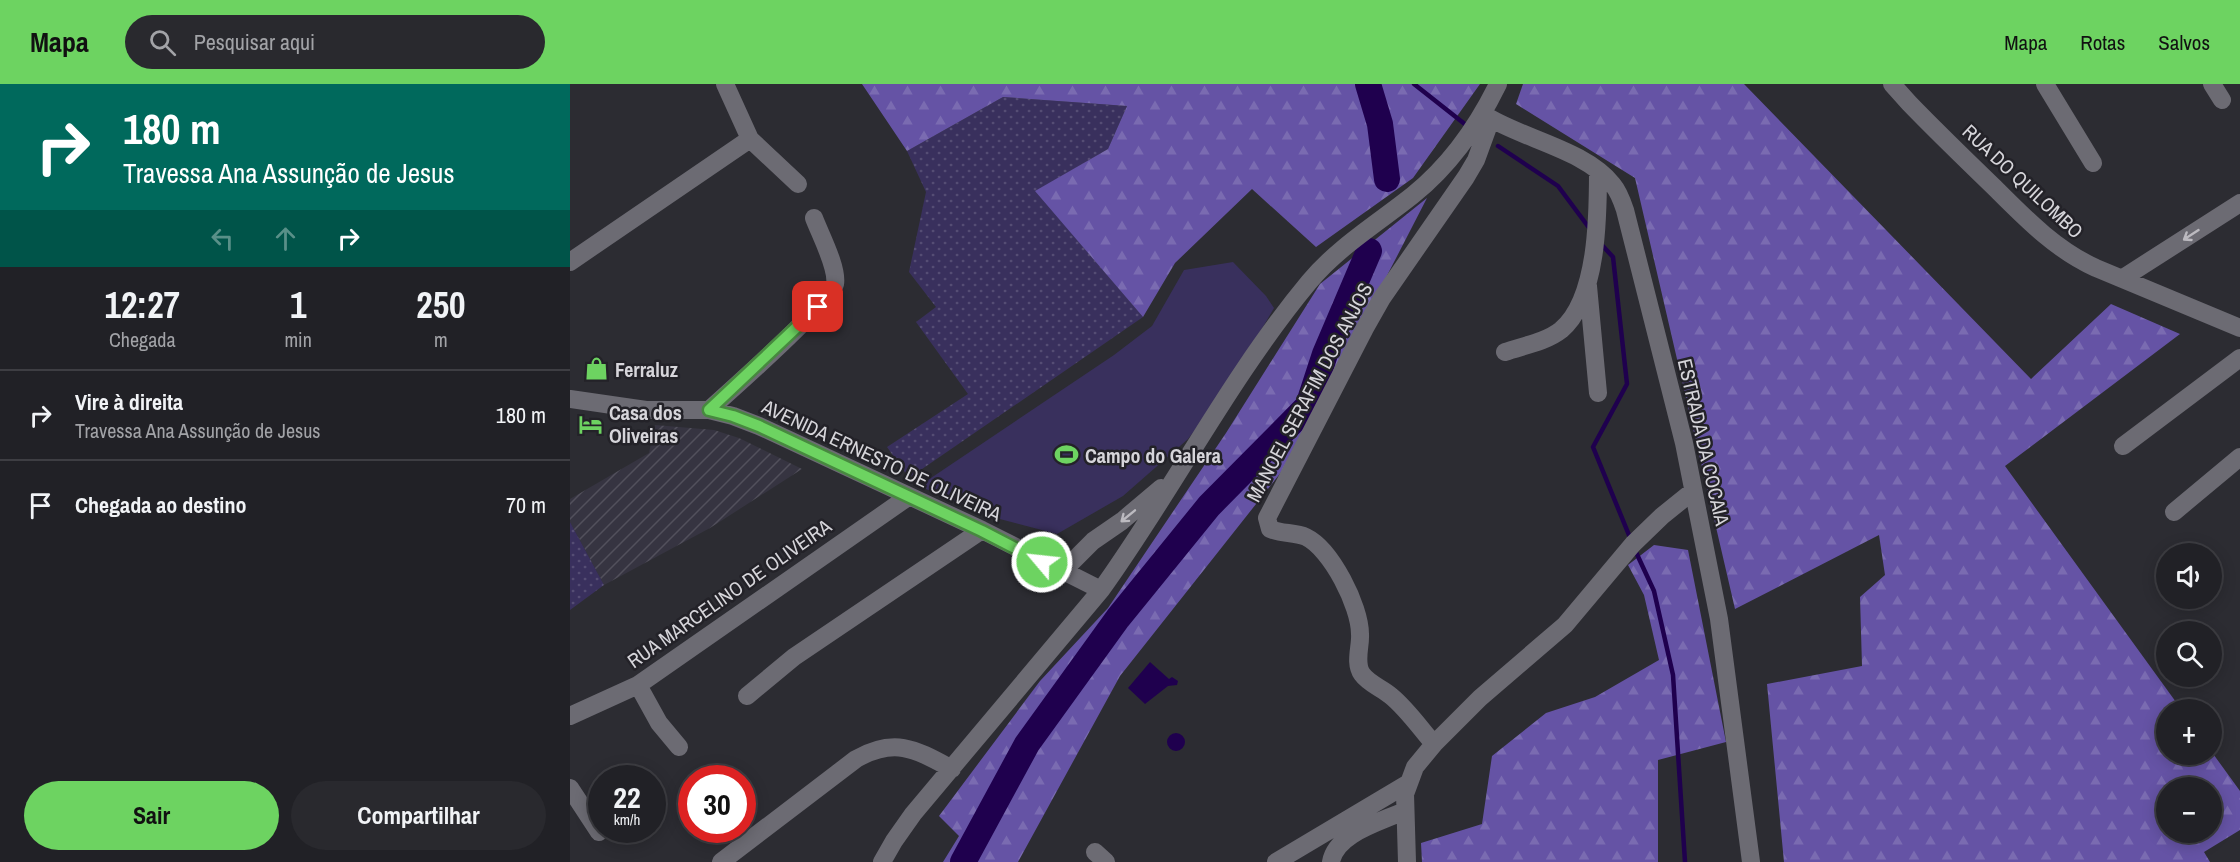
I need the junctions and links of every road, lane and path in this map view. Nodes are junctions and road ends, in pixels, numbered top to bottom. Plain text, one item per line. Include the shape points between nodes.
1 (725, 84) edge
2 (1498, 84) edge
3 (1892, 84) edge
4 (2045, 84) edge
5 (2212, 84) edge
6 (2222, 100) dead end
7 (1487, 116) junction
8 (750, 139) junction
9 (2093, 163) dead end
10 (1598, 171) junction
11 (798, 184) dead end
12 (2240, 203) edge
13 (814, 218) dead end
14 (570, 262) edge
15 (2123, 278) junction
16 (1587, 282) junction
17 (2240, 327) edge
18 (1504, 352) dead end
19 (2240, 358) edge
20 (1598, 393) dead end
21 (570, 399) edge
22 (709, 410) junction
23 (2123, 446) dead end
24 (2240, 457) edge
25 (1173, 478) junction
26 (1693, 491) junction
27 (908, 497) junction
28 (2174, 512) dead end
29 (982, 531) junction
30 (1062, 572) junction
31 (1101, 591) junction
32 (638, 685) junction
33 (747, 696) dead end
34 (570, 716) edge
35 (1434, 744) junction
36 (679, 747) dead end
37 (952, 769) junction
38 (1407, 784) junction
39 (570, 788) edge
40 (1404, 811) junction
41 (588, 814) edge
42 (721, 862) edge
43 (882, 862) edge
44 (1276, 862) edge
45 (1331, 862) edge
46 (1407, 862) edge
47 (1751, 862) edge

1 - 8 street
2 - 7 street
3 - 15 street, RUA DO QUILOMBO via 2030,223 2075,258
4 - 9 street
5 - 6 street
7 - 10 street, ESTRADA DA COCAIA via 1573,155
7 - 25 street via 1416,193 1329,260 1310,280
7 - 35 street, MANOEL SERAFIM DOS ANJOS via 1476,160 1382,298 1267,518 1270,529 1305,536 1323,552 1355,604 1360,623 1361,673 1391,696
8 - 11 street
8 - 14 street
10 - 16 street via 1597,239
10 - 26 street, ESTRADA DA COCAIA via 1612,183 1625,210
12 -> 15 street
13 - 22 street via 836,279 831,295
15 - 17 street, RUA DO QUILOMBO
16 - 18 street via 1570,320 1560,331
16 - 20 street
19 - 23 street
21 - 22 street, AVENIDA ERNESTO DE OLIVEIRA via 646,410
22 - 27 street, AVENIDA ERNESTO DE OLIVEIRA via 759,426
24 - 28 street
25 -> 30 street
25 - 31 street
26 - 35 street via 1632,544 1565,625 1480,698
26 - 47 street, ESTRADA DA COCAIA via 1719,619
27 - 29 street, AVENIDA ERNESTO DE OLIVEIRA
27 - 32 street, RUA MARCELINO DE OLIVEIRA
29 - 30 street, AVENIDA ERNESTO DE OLIVEIRA
29 - 33 street via 794,657
30 - 31 street, AVENIDA ERNESTO DE OLIVEIRA
31 - 37 street
32 - 34 street, RUA MARCELINO DE OLIVEIRA
32 - 36 street via 659,723
35 - 38 street
37 - 42 street via 908,749 889,746 873,750
37 - 43 street via 913,814
38 - 40 street
38 - 44 street
39 - 41 street
40 - 45 street via 1340,844
40 - 46 street

